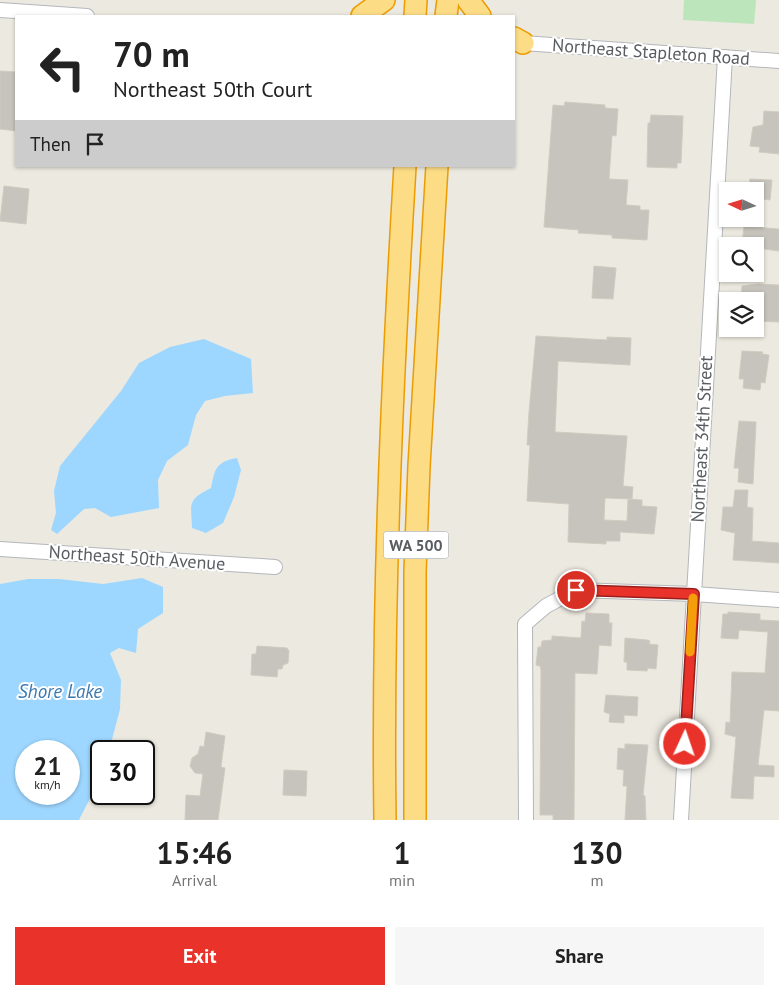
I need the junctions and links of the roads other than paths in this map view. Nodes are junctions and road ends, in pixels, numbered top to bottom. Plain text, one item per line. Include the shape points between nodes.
1 (384, 0) edge
2 (416, 0) edge
3 (448, 0) edge
4 (468, 0) edge
5 (0, 10) edge
6 (72, 15) edge
7 (363, 15) edge
8 (415, 15) edge
9 (446, 15) edge
10 (479, 15) edge
11 (517, 42) edge
12 (725, 58) junction
13 (779, 61) edge
14 (405, 167) edge
15 (437, 167) edge
16 (443, 167) edge
17 (430, 270) junction
18 (0, 549) edge
19 (274, 567) dead end
20 (694, 594) junction
21 (779, 600) edge
22 (385, 820) edge
23 (415, 820) edge
24 (526, 820) edge
25 (681, 820) edge

1 - 7 highway
2 - 8 highway
3 - 9 highway
4 - 10 highway
5 - 6 street
11 - 12 street, Northeast Stapleton Road
12 - 13 street, Northeast Stapleton Road
12 - 20 street, Northeast 34th Street
14 - 22 highway, WA 500 via 388,493
15 - 17 highway, WA 500
16 - 17 highway
17 - 23 highway, WA 500 via 415,572
18 - 19 street, Northeast 50th Avenue
20 - 21 street
20 - 24 street via 576,590 546,606 525,624
20 - 25 street, Northeast 34th Street

